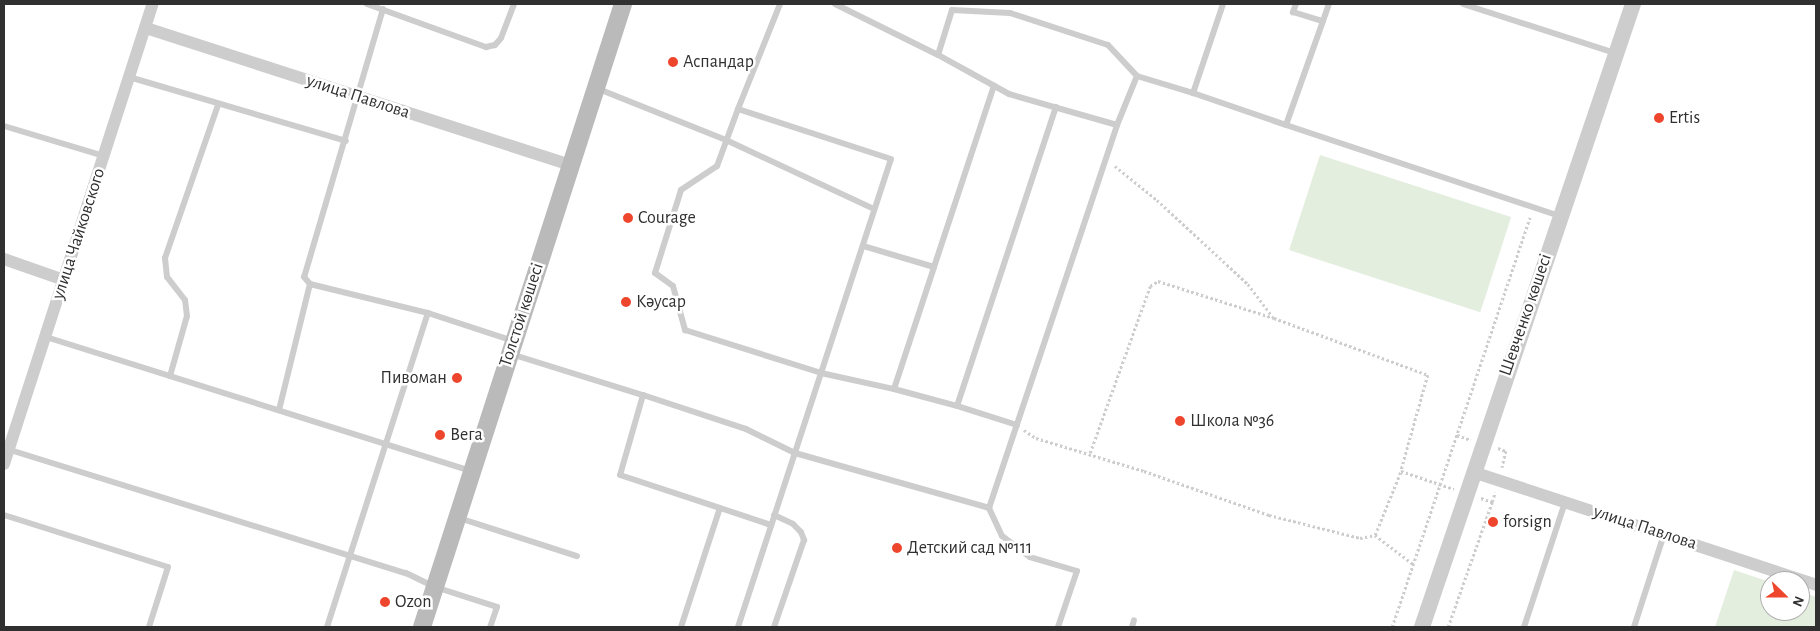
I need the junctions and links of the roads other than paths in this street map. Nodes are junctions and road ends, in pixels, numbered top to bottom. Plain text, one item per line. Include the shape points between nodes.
1 (153, 4) edge
2 (367, 4) edge
3 (514, 4) edge
4 (623, 4) edge
5 (780, 4) edge
6 (835, 4) edge
7 (958, 4) edge
8 (1224, 4) edge
9 (1296, 4) edge
10 (1329, 4) edge
11 (1463, 4) edge
12 (1633, 4) edge
13 (952, 7) edge
14 (383, 9) junction
15 (1323, 21) junction
16 (146, 28) junction
17 (1616, 54) junction
18 (938, 55) junction
19 (1137, 76) junction
20 (129, 77) junction
21 (994, 86) junction
22 (596, 88) junction
23 (1193, 93) junction
24 (359, 97) junction
25 (218, 105) junction
26 (1056, 107) junction
27 (738, 109) junction
28 (1117, 125) junction
29 (1286, 125) junction
30 (4, 126) edge
31 (726, 140) junction
32 (346, 141) junction
33 (104, 156) junction
34 (570, 165) junction
35 (874, 210) junction
36 (1560, 216) junction
37 (863, 246) junction
38 (4, 259) edge
39 (934, 267) junction
40 (64, 280) junction
41 (310, 284) junction
42 (428, 313) junction
43 (46, 337) junction
44 (512, 347) junction
45 (821, 373) junction
46 (170, 376) junction
47 (894, 389) junction
48 (643, 395) junction
49 (957, 406) junction
50 (279, 410) junction
51 (1017, 425) junction
52 (386, 444) junction
53 (7, 449) edge
54 (796, 453) junction
55 (4, 464) edge
56 (472, 471) junction
57 (1473, 472) junction
58 (1565, 502) junction
59 (720, 508) junction
60 (989, 508) junction
61 (4, 515) edge
62 (774, 515) junction
63 (457, 517) junction
64 (771, 525) junction
65 (1664, 534) junction
66 (350, 555) junction
67 (577, 556) dead end
68 (1816, 585) edge
69 (435, 587) junction
70 (149, 627) edge
71 (327, 627) edge
72 (422, 627) edge
73 (490, 627) edge
74 (681, 627) edge
75 (738, 627) edge
76 (774, 627) edge
77 (1058, 627) edge
78 (1422, 627) edge
79 (1524, 627) edge
80 (1634, 627) edge

1 - 16 street, улица Чайковского
2 - 14 lane
3 - 14 lane via 501,38 486,48
4 - 22 main road, Толстой көшесі
5 - 27 lane
6 - 18 lane
7 - 13 lane
8 - 23 lane
9 - 15 lane via 1293,12
10 - 15 lane
11 - 17 lane
12 - 17 street, Шевченко көшесі
13 - 18 lane
13 - 19 lane via 1010,13 1108,44
14 - 24 lane
15 - 29 lane
16 - 20 street, улица Чайковского
16 - 24 street, улица Павлова
17 - 36 street, Шевченко көшесі
18 - 21 lane
19 - 23 lane
19 - 28 lane
20 - 25 lane
20 - 33 street, улица Чайковского
21 - 26 lane via 1009,94
21 - 39 lane
22 - 31 lane
22 - 34 main road, Толстой көшесі
23 - 29 lane
24 - 32 lane
24 - 34 street, улица Павлова
25 - 32 lane
25 - 46 lane via 164,258 167,277 185,300 188,316
26 - 28 lane
26 - 49 lane
27 - 31 lane
27 - 35 lane via 891,159
28 - 51 lane
29 - 36 lane
30 - 33 lane
31 - 35 lane
31 - 45 lane via 717,166 681,190 656,273 674,286 685,330
32 - 41 lane via 304,277
33 - 40 street, улица Чайковского
34 - 44 main road, Толстой көшесі
35 - 37 lane
36 - 57 street, Шевченко көшесі
37 - 39 lane
37 - 45 lane
38 - 40 street
39 - 47 lane
40 - 43 street, улица Чайковского
41 - 42 lane
41 - 50 lane
42 - 44 lane
42 - 52 lane
43 - 46 lane
43 - 53 street, улица Чайковского
44 - 48 lane
44 - 56 main road, Толстой көшесі
45 - 47 lane
45 - 54 lane
46 - 50 lane
47 - 49 lane
48 - 54 lane via 746,429
48 - 59 lane via 620,475
49 - 51 lane
50 - 52 lane
51 - 60 lane
52 - 56 lane
52 - 66 lane
53 - 55 street, улица Чайковского
53 - 66 lane
54 - 60 lane
54 - 62 lane
56 - 63 main road, Толстой көшесі
57 - 58 street, улица Павлова
57 - 78 street, Шевченко көшесі
58 - 65 street, улица Павлова
58 - 79 lane
59 - 64 lane
59 - 74 lane
60 - 77 lane via 1002,536 1030,557 1077,571
61 - 70 lane via 168,567
62 - 64 lane
62 - 76 lane via 793,524 804,540
63 - 67 lane
63 - 69 main road, Толстой көшесі
64 - 75 lane
65 - 68 street, улица Павлова
65 - 80 lane
66 - 69 lane via 406,573
66 - 71 lane
69 - 72 main road, Толстой көшесі
69 - 73 lane via 497,607

